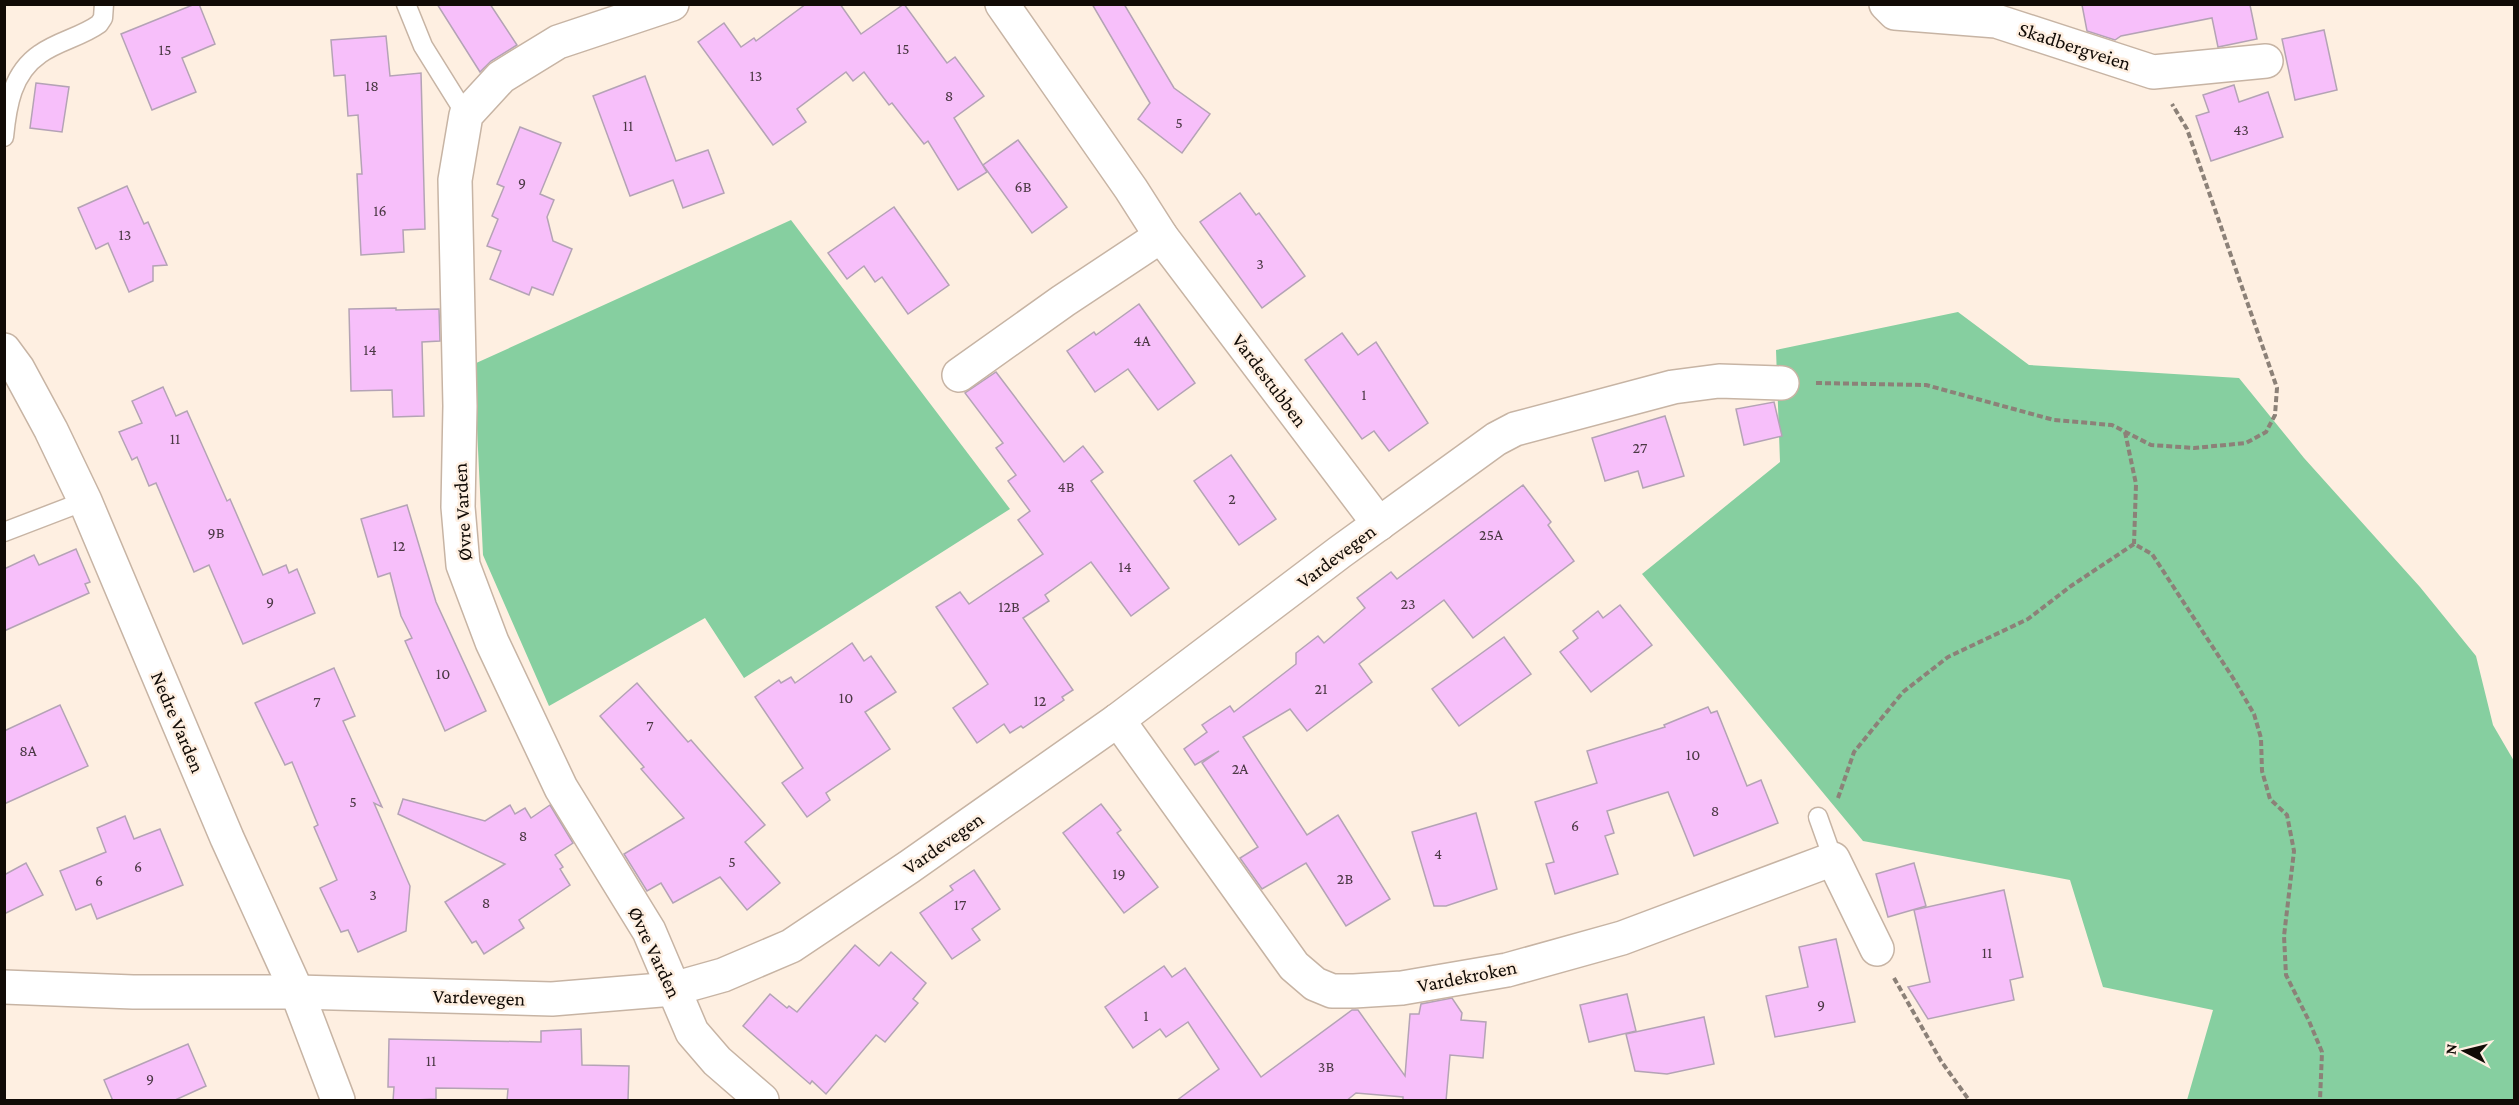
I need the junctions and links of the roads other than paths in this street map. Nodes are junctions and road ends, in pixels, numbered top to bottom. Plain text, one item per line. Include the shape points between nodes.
1 (104, 4) edge
2 (406, 4) edge
3 (672, 4) edge
4 (1002, 4) edge
5 (1886, 4) edge
6 (2266, 61) dead end
7 (466, 115) junction
8 (4, 137) edge
9 (1161, 236) junction
10 (4, 350) edge
11 (959, 375) dead end
12 (1782, 382) road end
13 (85, 501) junction
14 (1379, 524) junction
15 (4, 532) edge
16 (1118, 720) junction
17 (1818, 817) road end
18 (1833, 859) junction
19 (1877, 949) road end
20 (4, 987) edge
21 (673, 989) junction
22 (297, 992) junction
23 (338, 1101) edge
24 (762, 1101) edge

1 - 8 lane via 99,24 40,54 23,71 7,107
2 - 7 lane via 423,46
3 - 7 street via 558,42 501,77
4 - 9 street, Vardestubben
5 - 6 street, Skadbergveien via 1895,13 1996,21 2153,72
7 - 21 street, Øvre Varden via 455,180 458,507 463,565 492,642 556,778 649,931
9 - 11 street
9 - 14 street, Vardestubben
10 - 13 street, Nedre Varden via 51,430
12 - 14 street, Vardevegen via 1719,381 1673,387 1515,429
13 - 15 lane
13 - 22 street, Nedre Varden via 227,838
14 - 16 street, Vardevegen
16 - 18 street, Vardekroken via 1294,966 1315,984 1332,991 1402,988 1507,970 1622,938
16 - 21 street, Vardevegen via 791,946 723,975
17 - 18 lane
18 - 19 street
20 - 22 street, Vardevegen
21 - 22 street, Vardevegen via 552,999
21 - 24 street, Øvre Varden via 692,1032 717,1061
22 - 23 street, Nedre Varden

